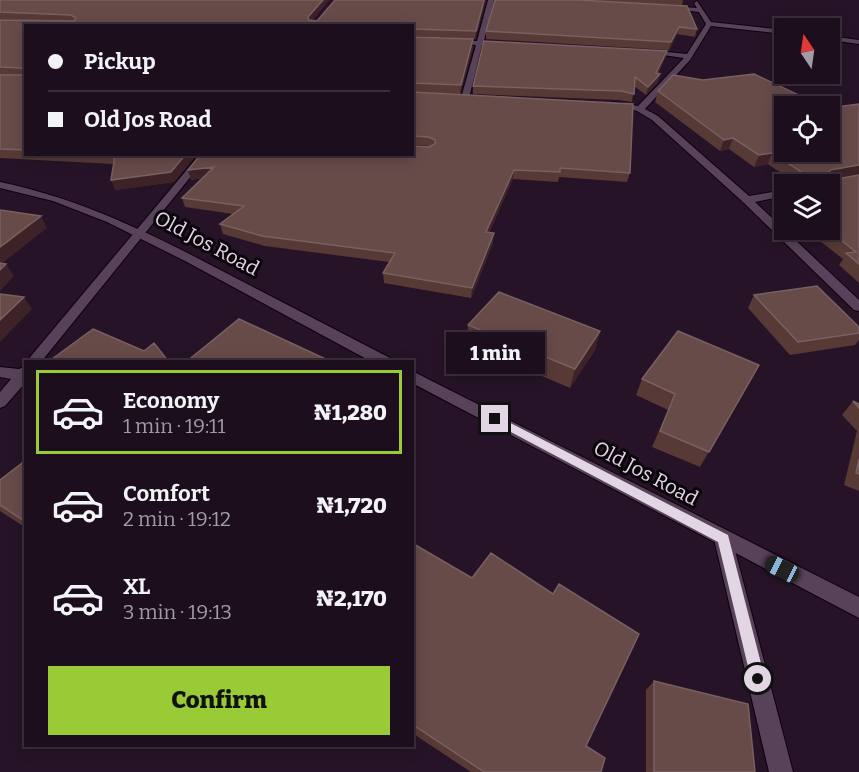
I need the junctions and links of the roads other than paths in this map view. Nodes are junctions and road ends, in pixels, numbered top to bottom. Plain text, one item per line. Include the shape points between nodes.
1 (491, 0) edge
2 (696, 0) edge
3 (665, 8) edge
4 (700, 10) junction
5 (708, 24) junction
6 (774, 31) edge
7 (414, 39) edge
8 (840, 39) edge
9 (859, 42) edge
10 (480, 43) junction
11 (516, 45) edge
12 (636, 51) edge
13 (687, 56) junction
14 (477, 98) edge
15 (607, 104) edge
16 (640, 109) junction
17 (203, 156) edge
18 (0, 185) edge
19 (774, 196) edge
20 (747, 200) junction
21 (138, 232) junction
22 (859, 307) edge
23 (35, 360) edge
24 (381, 360) edge
25 (0, 372) edge
26 (24, 373) edge
27 (414, 377) edge
28 (0, 402) edge
29 (723, 539) junction
30 (859, 608) edge
31 (781, 772) edge

1 - 10 street
2 - 4 street
3 - 4 street
4 - 5 street
5 - 6 street
5 - 13 street via 702,40
7 - 10 street
8 - 9 street
10 - 11 street
10 - 14 street via 460,98
12 - 13 street
13 - 16 street via 668,82
15 - 16 street
16 - 20 street
17 - 21 street
18 - 21 street, Old Jos Road via 77,206
19 - 20 street
20 - 22 street
21 - 23 street
21 - 24 street, Old Jos Road
25 - 26 street
26 - 28 street
27 - 29 street, Old Jos Road
29 - 30 street, Old Jos Road
29 - 31 street

